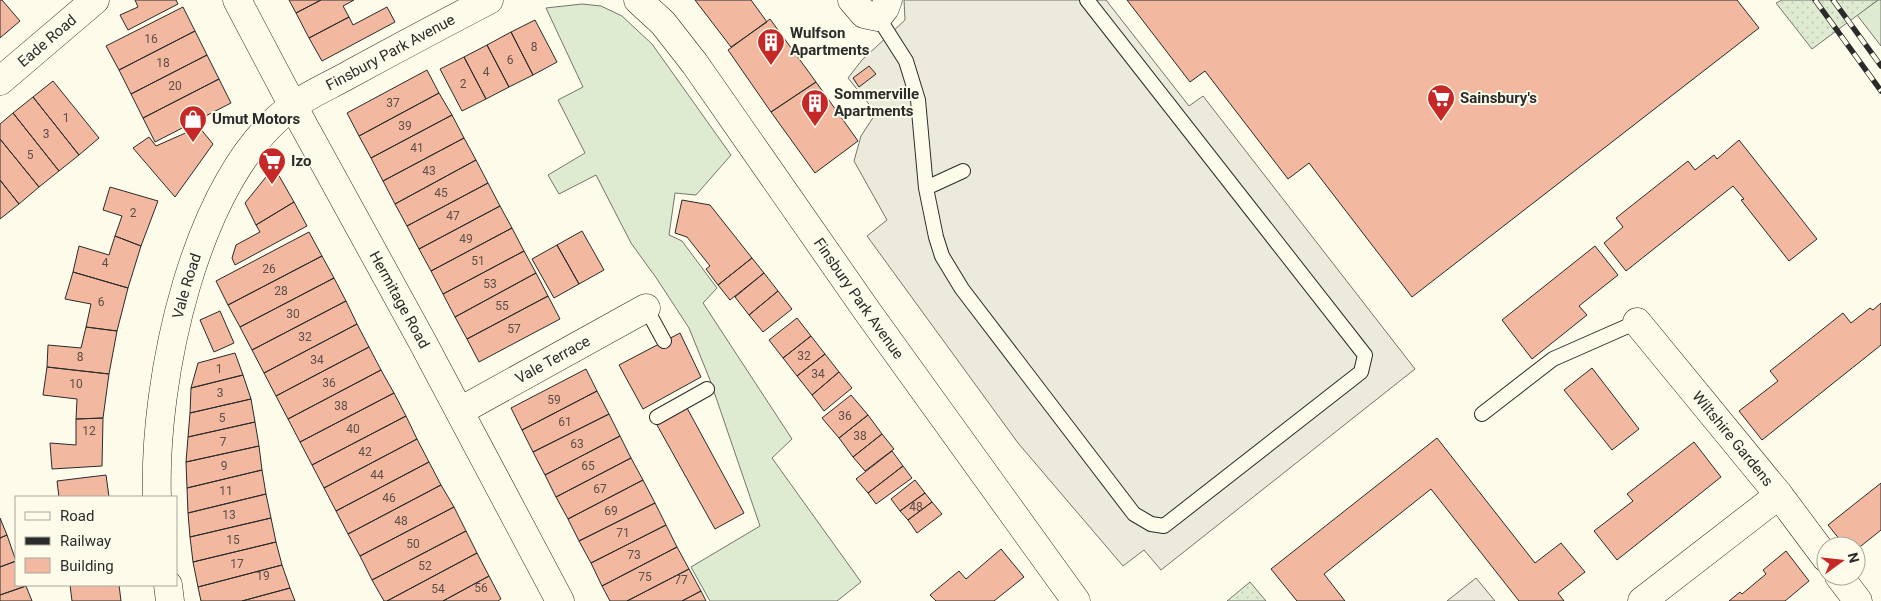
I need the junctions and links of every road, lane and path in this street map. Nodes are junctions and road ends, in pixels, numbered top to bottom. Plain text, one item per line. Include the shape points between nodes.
1 (95, 0) edge
2 (237, 0) edge
3 (489, 0) edge
4 (638, 0) edge
5 (852, 0) edge
6 (1087, 0) edge
7 (883, 8) edge
8 (0, 81) edge
9 (293, 106) junction
10 (964, 171) dead end
11 (926, 188) junction
12 (646, 308) joint
13 (1637, 322) joint
14 (664, 341) dead end
15 (707, 389) dead end
16 (460, 411) junction
17 (1482, 414) dead end
18 (657, 417) dead end
19 (1779, 495) junction
20 (158, 496) edge
21 (1816, 545) edge
22 (168, 586) edge
23 (1847, 586) edge
24 (170, 601) edge
25 (560, 601) edge
26 (1076, 601) edge
27 (1642, 601) edge
28 (1858, 601) edge

1 - 8 street, Eade Road
2 - 9 street, Hermitage Road
3 - 9 street, Finsbury Park Avenue
4 - 26 street, Finsbury Park Avenue via 663,23 695,64 872,319
5 - 7 street via 864,14
6 - 11 lane via 1365,355 1361,372 1164,526 1151,524 1134,514 962,289 942,256
7 - 11 lane via 906,61 918,100
9 - 16 street, Hermitage Road
9 - 20 street, Vale Road via 258,138 236,168 188,276 167,363 160,415
10 - 11 lane
12 - 14 lane
12 - 16 street, Vale Terrace
13 - 17 lane via 1553,359
13 - 19 street, Wiltshire Gardens
15 - 18 lane via 690,391
16 - 25 street, Hermitage Road
19 - 21 street, Wiltshire Gardens
19 - 27 street
22 - 24 street
23 - 28 street

